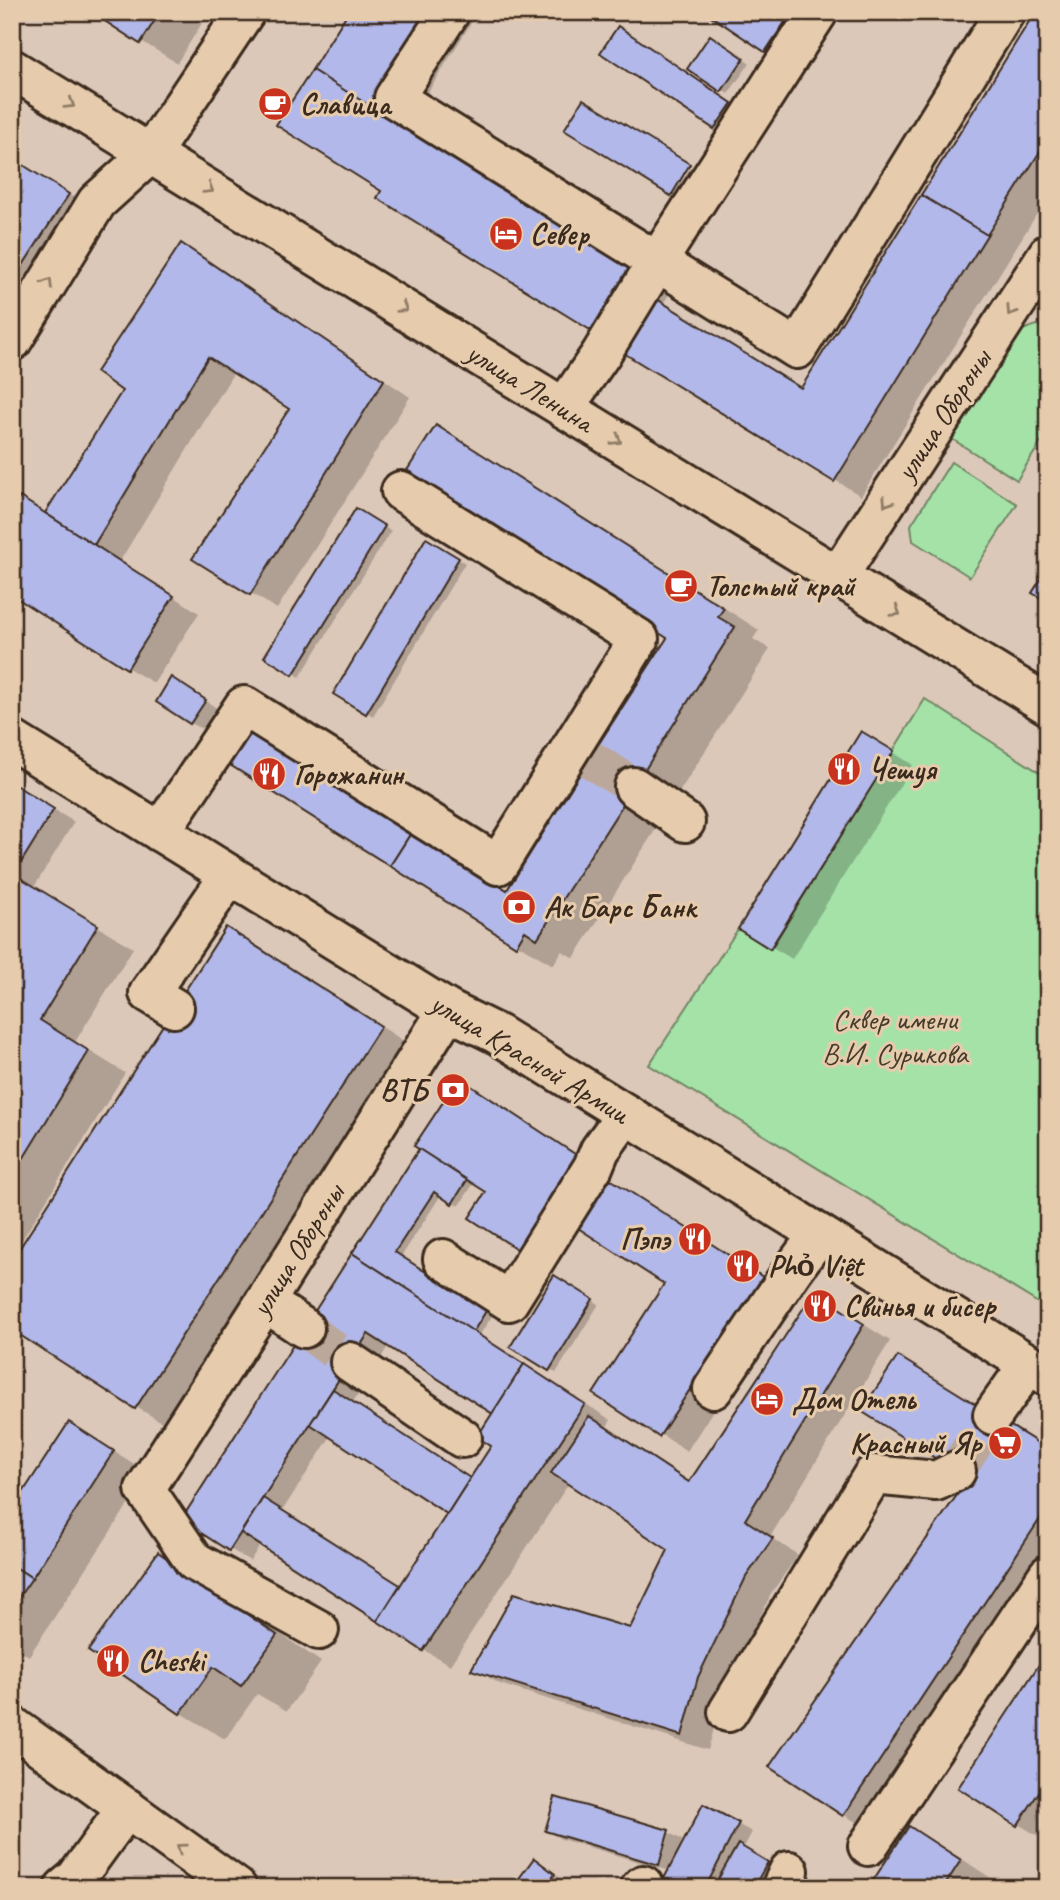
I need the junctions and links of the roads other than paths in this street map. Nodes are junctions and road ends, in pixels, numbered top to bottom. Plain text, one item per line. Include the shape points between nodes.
1 (245, 12) edge
2 (450, 12) edge
3 (818, 12) edge
4 (1005, 12) edge
5 (12, 69) edge
6 (151, 153) junction
7 (1048, 254) edge
8 (657, 262) junction
9 (12, 341) edge
10 (564, 408) junction
11 (401, 491) dead end
12 (838, 576) junction
13 (1048, 705) edge
14 (12, 740) edge
15 (634, 788) tunnel mouth
16 (685, 822) dead end
17 (160, 832) junction
18 (230, 875) junction
19 (174, 1008) dead end
20 (448, 1010) junction
21 (626, 1114) junction
22 (819, 1234) junction
23 (443, 1259) dead end
24 (265, 1302) junction
25 (304, 1328) tunnel mouth
26 (351, 1362) tunnel mouth
27 (1038, 1370) edge
28 (713, 1389) dead end
29 (993, 1415) tunnel mouth
30 (462, 1438) dead end
31 (956, 1471) tunnel mouth
32 (1048, 1575) edge
33 (319, 1630) dead end
34 (728, 1712) dead end
35 (12, 1726) edge
36 (127, 1808) junction
37 (868, 1846) dead end
38 (64, 1888) edge
39 (237, 1888) edge

1 - 6 street
2 - 8 street via 394,98
3 - 8 street
4 - 8 street via 797,349
5 -> 6 street, улица Ленина
9 -> 6 street via 97,202
6 -> 10 street, улица Ленина
7 -> 12 street, улица Обороны
8 - 10 street
10 -> 12 street, улица Ленина
11 - 17 street via 639,639 581,753 498,864 244,706
12 -> 13 street, улица Ленина
14 - 17 street, улица Красной Армии
15 - 16 street
17 - 18 street, улица Красной Армии
18 - 19 street via 149,993
18 - 20 street, улица Красной Армии
20 - 21 street, улица Красной Армии via 498,1034
20 - 24 street, улица Обороны
21 - 22 street, улица Красной Армии
21 - 23 street via 509,1301
22 - 27 street, улица Красной Армии
22 - 28 street
24 - 25 street
24 - 33 street, улица Обороны via 145,1489 194,1561
26 - 30 street
27 - 29 street
31 - 34 street via 936,1481 873,1475
32 - 37 street
35 - 36 street
36 - 38 street
39 -> 36 street

